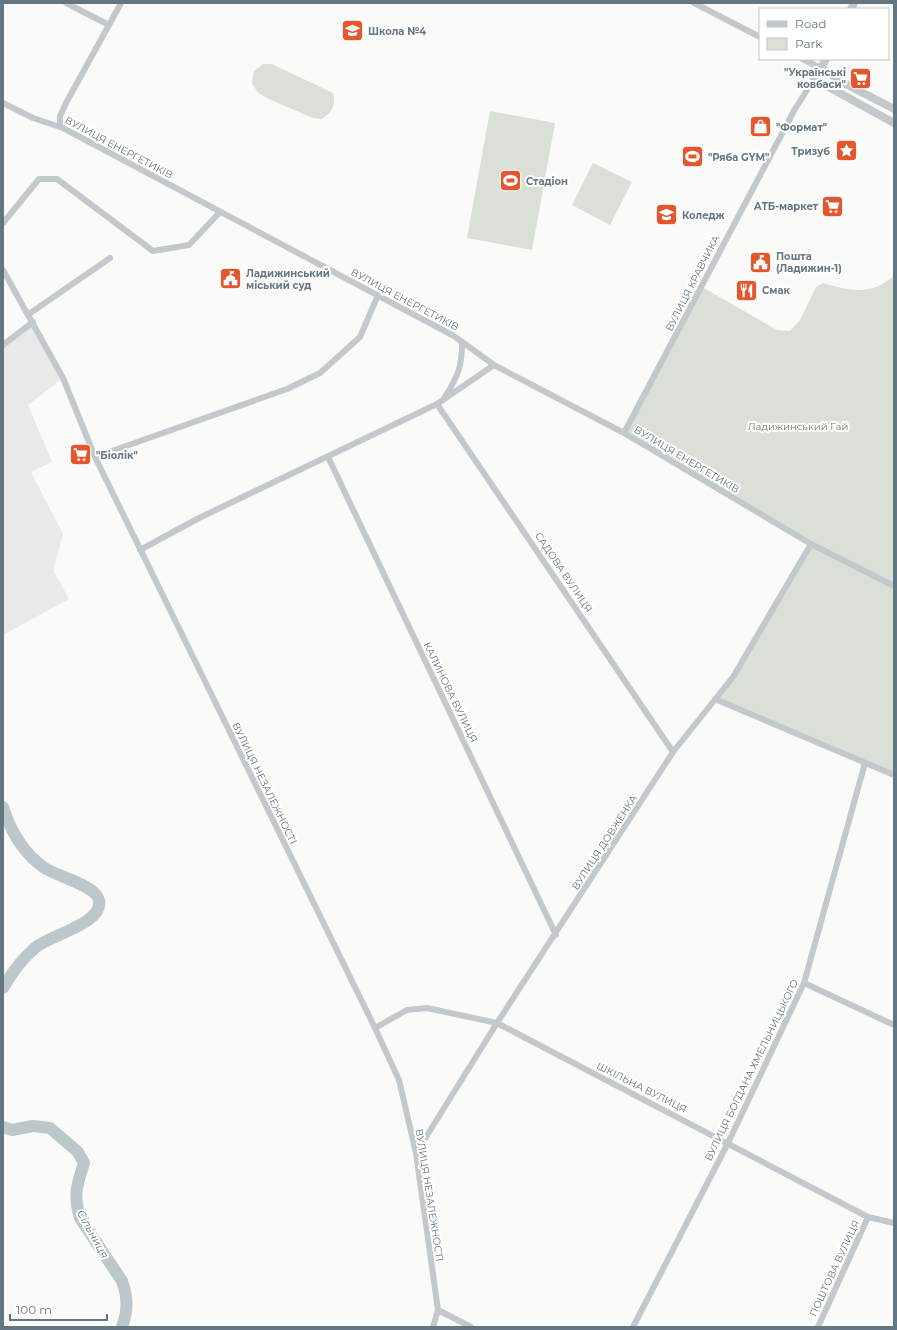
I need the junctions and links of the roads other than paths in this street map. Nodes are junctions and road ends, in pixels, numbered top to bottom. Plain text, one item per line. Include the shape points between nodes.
1 (66, 3) edge
2 (121, 3) edge
3 (694, 3) edge
4 (78, 6) edge
5 (109, 25) junction
6 (759, 36) edge
7 (804, 60) edge
8 (825, 60) edge
9 (821, 68) junction
10 (814, 79) junction
11 (3, 103) edge
12 (894, 110) edge
13 (894, 123) edge
14 (60, 127) junction
15 (220, 212) junction
16 (3, 223) edge
17 (110, 258) dead end
18 (3, 270) edge
19 (378, 295) junction
20 (28, 314) junction
21 (34, 322) junction
22 (462, 343) junction
23 (3, 345) edge
24 (494, 365) junction
25 (444, 400) junction
26 (437, 404) junction
27 (624, 433) junction
28 (95, 457) junction
29 (328, 457) junction
30 (811, 544) junction
31 (140, 550) junction
32 (894, 586) edge
33 (715, 699) junction
34 (673, 752) junction
35 (866, 762) junction
36 (894, 775) edge
37 (556, 934) junction
38 (804, 983) junction
39 (497, 1023) junction
40 (894, 1025) edge
41 (375, 1028) junction
42 (728, 1143) junction
43 (416, 1153) junction
44 (868, 1217) junction
45 (894, 1223) edge
46 (438, 1310) junction
47 (433, 1327) edge
48 (471, 1327) edge
49 (633, 1327) edge
50 (818, 1327) edge

1 - 4 street
2 - 5 street
3 - 6 street
4 - 5 street
5 - 14 street via 66,103 60,116
7 - 9 street
8 - 9 street, ВУЛИЦЯ КРАВЧИКА
9 - 10 street, ВУЛИЦЯ КРАВЧИКА
9 - 12 street
10 - 13 street
10 - 27 street, ВУЛИЦЯ КРАВЧИКА via 751,191 694,304
11 - 14 street, ВУЛИЦЯ ЕНЕРГЕТИКІВ via 33,118
14 - 15 street, ВУЛИЦЯ ЕНЕРГЕТИКІВ
15 - 16 street via 189,245 153,251 57,179 39,179
15 - 19 street, ВУЛИЦЯ ЕНЕРГЕТИКІВ
17 - 20 street
18 - 20 street, ВУЛИЦЯ НЕЗАЛЕЖНОСТІ
19 - 22 street, ВУЛИЦЯ ЕНЕРГЕТИКІВ via 454,336
19 - 28 street via 360,337 320,373 287,390
20 - 21 street, ВУЛИЦЯ НЕЗАЛЕЖНОСТІ
21 - 23 street
21 - 28 street, ВУЛИЦЯ НЕЗАЛЕЖНОСТІ via 63,378
22 - 24 street, ВУЛИЦЯ ЕНЕРГЕТИКІВ
22 - 25 street via 458,378
24 - 25 street
24 - 27 street, ВУЛИЦЯ ЕНЕРГЕТИКІВ
25 - 26 street
26 - 29 street
26 - 34 street, САДОВА ВУЛИЦЯ
27 - 30 street, ВУЛИЦЯ ЕНЕРГЕТИКІВ
28 - 31 street, ВУЛИЦЯ НЕЗАЛЕЖНОСТІ
29 - 31 street via 200,518
29 - 37 street, КАЛИНОВА ВУЛИЦЯ
30 - 32 street, ВУЛИЦЯ ЕНЕРГЕТИКІВ
30 - 33 street, ВУЛИЦЯ ДОВЖЕНКА via 733,677
31 - 41 street, ВУЛИЦЯ НЕЗАЛЕЖНОСТІ
33 - 34 street, ВУЛИЦЯ ДОВЖЕНКА
33 - 35 street
34 - 37 street, ВУЛИЦЯ ДОВЖЕНКА
35 - 36 street
35 - 38 street, ВУЛИЦЯ БОГДАНА ХМЕЛЬНИЦЬКОГО
37 - 39 street, ВУЛИЦЯ ДОВЖЕНКА
38 - 40 street
38 - 42 street, ВУЛИЦЯ БОГДАНА ХМЕЛЬНИЦЬКОГО
39 - 41 street, ШКІЛЬНА ВУЛИЦЯ via 427,1008 407,1010
39 - 42 street, ШКІЛЬНА ВУЛИЦЯ
39 - 43 street, ВУЛИЦЯ ДОВЖЕНКА
41 - 43 street, ВУЛИЦЯ НЕЗАЛЕЖНОСТІ via 398,1080
42 - 44 street, ШКІЛЬНА ВУЛИЦЯ
42 - 49 street, ВУЛИЦЯ БОГДАНА ХМЕЛЬНИЦЬКОГО
43 - 46 street, ВУЛИЦЯ НЕЗАЛЕЖНОСТІ
44 - 45 street, ШКІЛЬНА ВУЛИЦЯ
44 - 50 street, ПОШТОВА ВУЛИЦЯ
46 - 47 street, ВУЛИЦЯ НЕЗАЛЕЖНОСТІ
46 - 48 street

